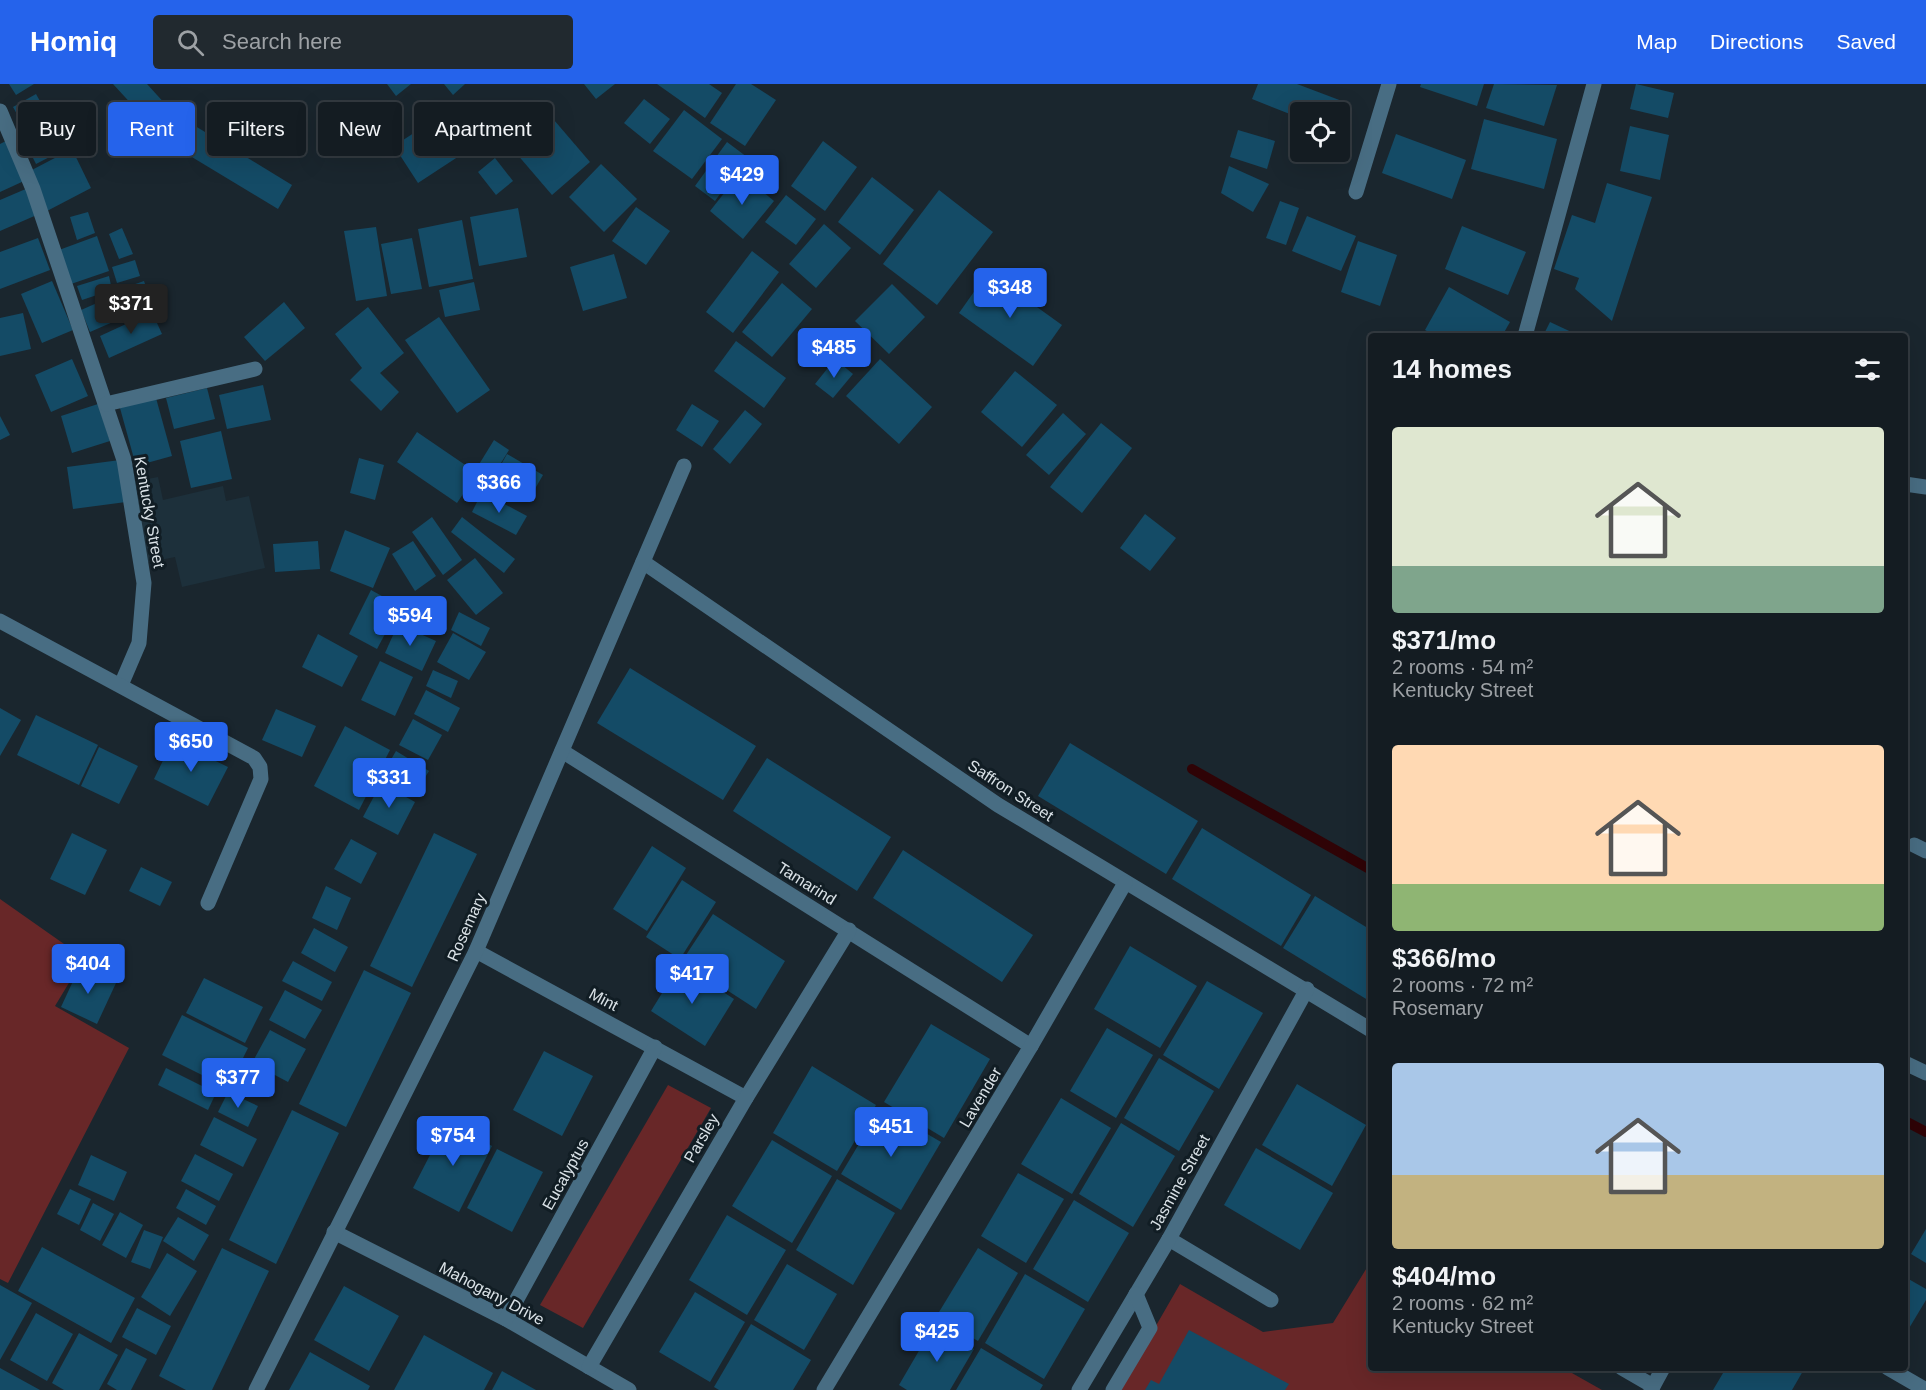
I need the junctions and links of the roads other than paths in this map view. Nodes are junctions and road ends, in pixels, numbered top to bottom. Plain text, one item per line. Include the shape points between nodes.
1 (1389, 84) edge
2 (1594, 84) edge
3 (0, 111) edge
4 (1356, 192) dead end
5 (1526, 333) edge
6 (255, 369) dead end
7 (106, 404) junction
8 (684, 466) dead end
9 (1908, 484) edge
10 (1926, 487) edge
11 (643, 562) junction
12 (0, 621) edge
13 (121, 685) junction
14 (562, 751) junction
15 (1125, 883) junction
16 (208, 903) dead end
17 (849, 930) junction
18 (476, 951) junction
19 (1307, 989) junction
20 (1368, 1028) edge
21 (1031, 1046) junction
22 (655, 1047) junction
23 (1908, 1064) edge
24 (1926, 1073) edge
25 (746, 1098) junction
26 (334, 1232) junction
27 (1169, 1239) junction
28 (1136, 1294) junction
29 (1271, 1300) dead end
30 (506, 1319) junction
31 (589, 1367) junction
32 (1626, 1371) edge
33 (1661, 1371) edge
34 (1893, 1371) edge
35 (1652, 1388) edge
36 (256, 1390) edge
37 (629, 1390) edge
38 (825, 1390) edge
39 (1079, 1390) edge
40 (1113, 1390) edge
41 (1926, 1390) edge

1 - 4 street
2 - 5 street
3 - 7 street, Kentucky Street via 33,189
6 - 7 street
7 - 13 street, Kentucky Street via 124,460 144,582 139,643
8 - 11 street, Rosemary
9 - 10 street
11 - 14 street, Rosemary
11 - 15 street, Saffron Street via 998,805
12 - 13 street
13 - 16 street via 249,753 260,767 257,789
14 - 17 street, Tamarind
14 - 18 street, Rosemary
15 - 19 street, Saffron Street
15 - 21 street, Lavender
17 - 21 street, Tamarind
17 - 25 street, Parsley
18 - 22 street, Mint
18 - 26 street, Rosemary
19 - 20 street, Saffron Street
19 - 27 street, Jasmine Street
21 - 38 street, Lavender
22 - 25 street, Mint
22 - 30 street, Eucalyptus
23 - 24 street
25 - 31 street, Parsley
26 - 30 street, Mahogany Drive
26 - 36 street, Rosemary
27 - 28 street, Jasmine Street
27 - 29 street
28 - 39 street, Jasmine Street
28 - 40 street via 1150,1328
30 - 31 street, Mahogany Drive
31 - 37 street, Mahogany Drive
32 - 35 street
33 - 35 street
34 - 41 street

